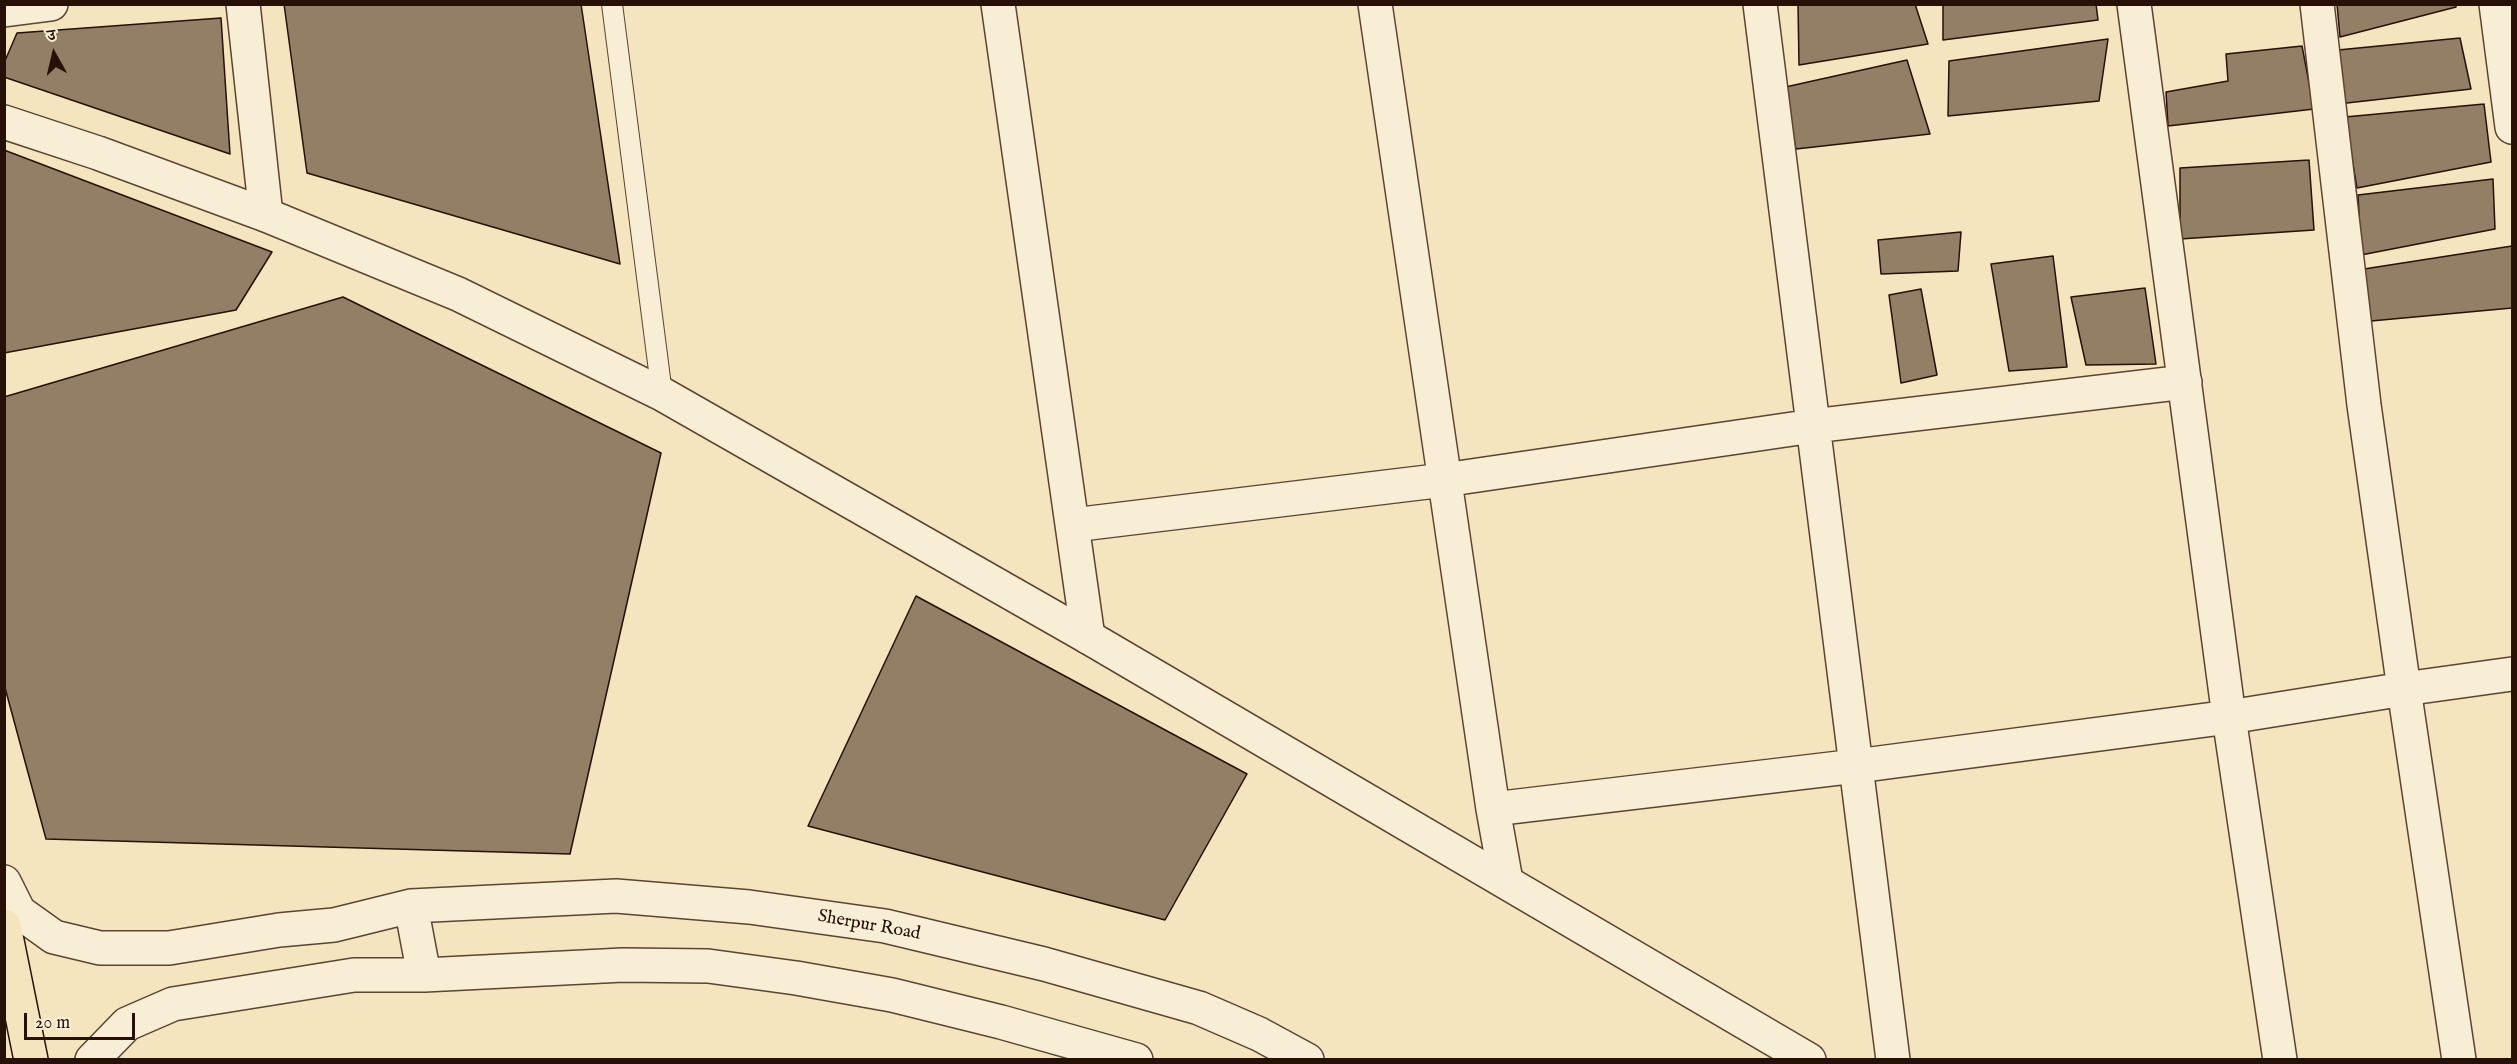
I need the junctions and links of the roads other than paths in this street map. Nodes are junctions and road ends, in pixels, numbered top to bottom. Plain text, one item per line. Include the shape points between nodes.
1 (51, 4) edge
2 (243, 4) edge
3 (612, 4) edge
4 (998, 4) edge
5 (1375, 4) edge
6 (1760, 4) edge
7 (2134, 4) edge
8 (2317, 4) edge
9 (2496, 4) edge
10 (4, 10) edge
11 (4, 122) edge
12 (2512, 126) edge
13 (266, 215) junction
14 (2185, 382) junction
15 (663, 394) junction
16 (1813, 426) junction
17 (1444, 480) junction
18 (1073, 525) junction
19 (1088, 637) junction
20 (2512, 674) edge
21 (2404, 689) junction
22 (2229, 717) junction
23 (1856, 766) junction
24 (1493, 809) junction
25 (1506, 881) junction
26 (4, 882) edge
27 (411, 906) junction
28 (4, 926) edge
29 (424, 975) junction
30 (31, 1059) edge
31 (92, 1059) edge
32 (1136, 1059) edge
33 (1307, 1059) edge
34 (1809, 1059) edge
35 (1893, 1059) edge
36 (2280, 1059) edge
37 (2459, 1059) edge

1 - 10 street
2 - 13 street
3 - 15 lane
4 - 18 street
5 - 17 street
6 - 16 street
7 - 14 street
8 - 21 street via 2364,405
9 - 12 street
11 - 13 street
13 - 15 street via 458,294
14 - 16 street
14 - 22 street
15 - 19 street
16 - 17 street
16 - 23 street
17 - 18 street
17 - 24 street
18 - 19 street
19 - 25 street
20 - 21 street
21 - 22 street
21 - 37 street
22 - 23 street
22 - 36 street
23 - 24 street
23 - 35 street
24 - 25 street
25 - 34 street
26 - 27 street, Sherpur Road via 19,912 54,937 100,948 169,948 334,925
27 - 29 street
27 - 33 street, Sherpur Road via 616,897 748,907 885,926 1044,964 1199,1008
28 - 30 main road
29 - 31 street via 354,975 173,1004 128,1024
29 - 32 street via 623,965 708,966 892,995

